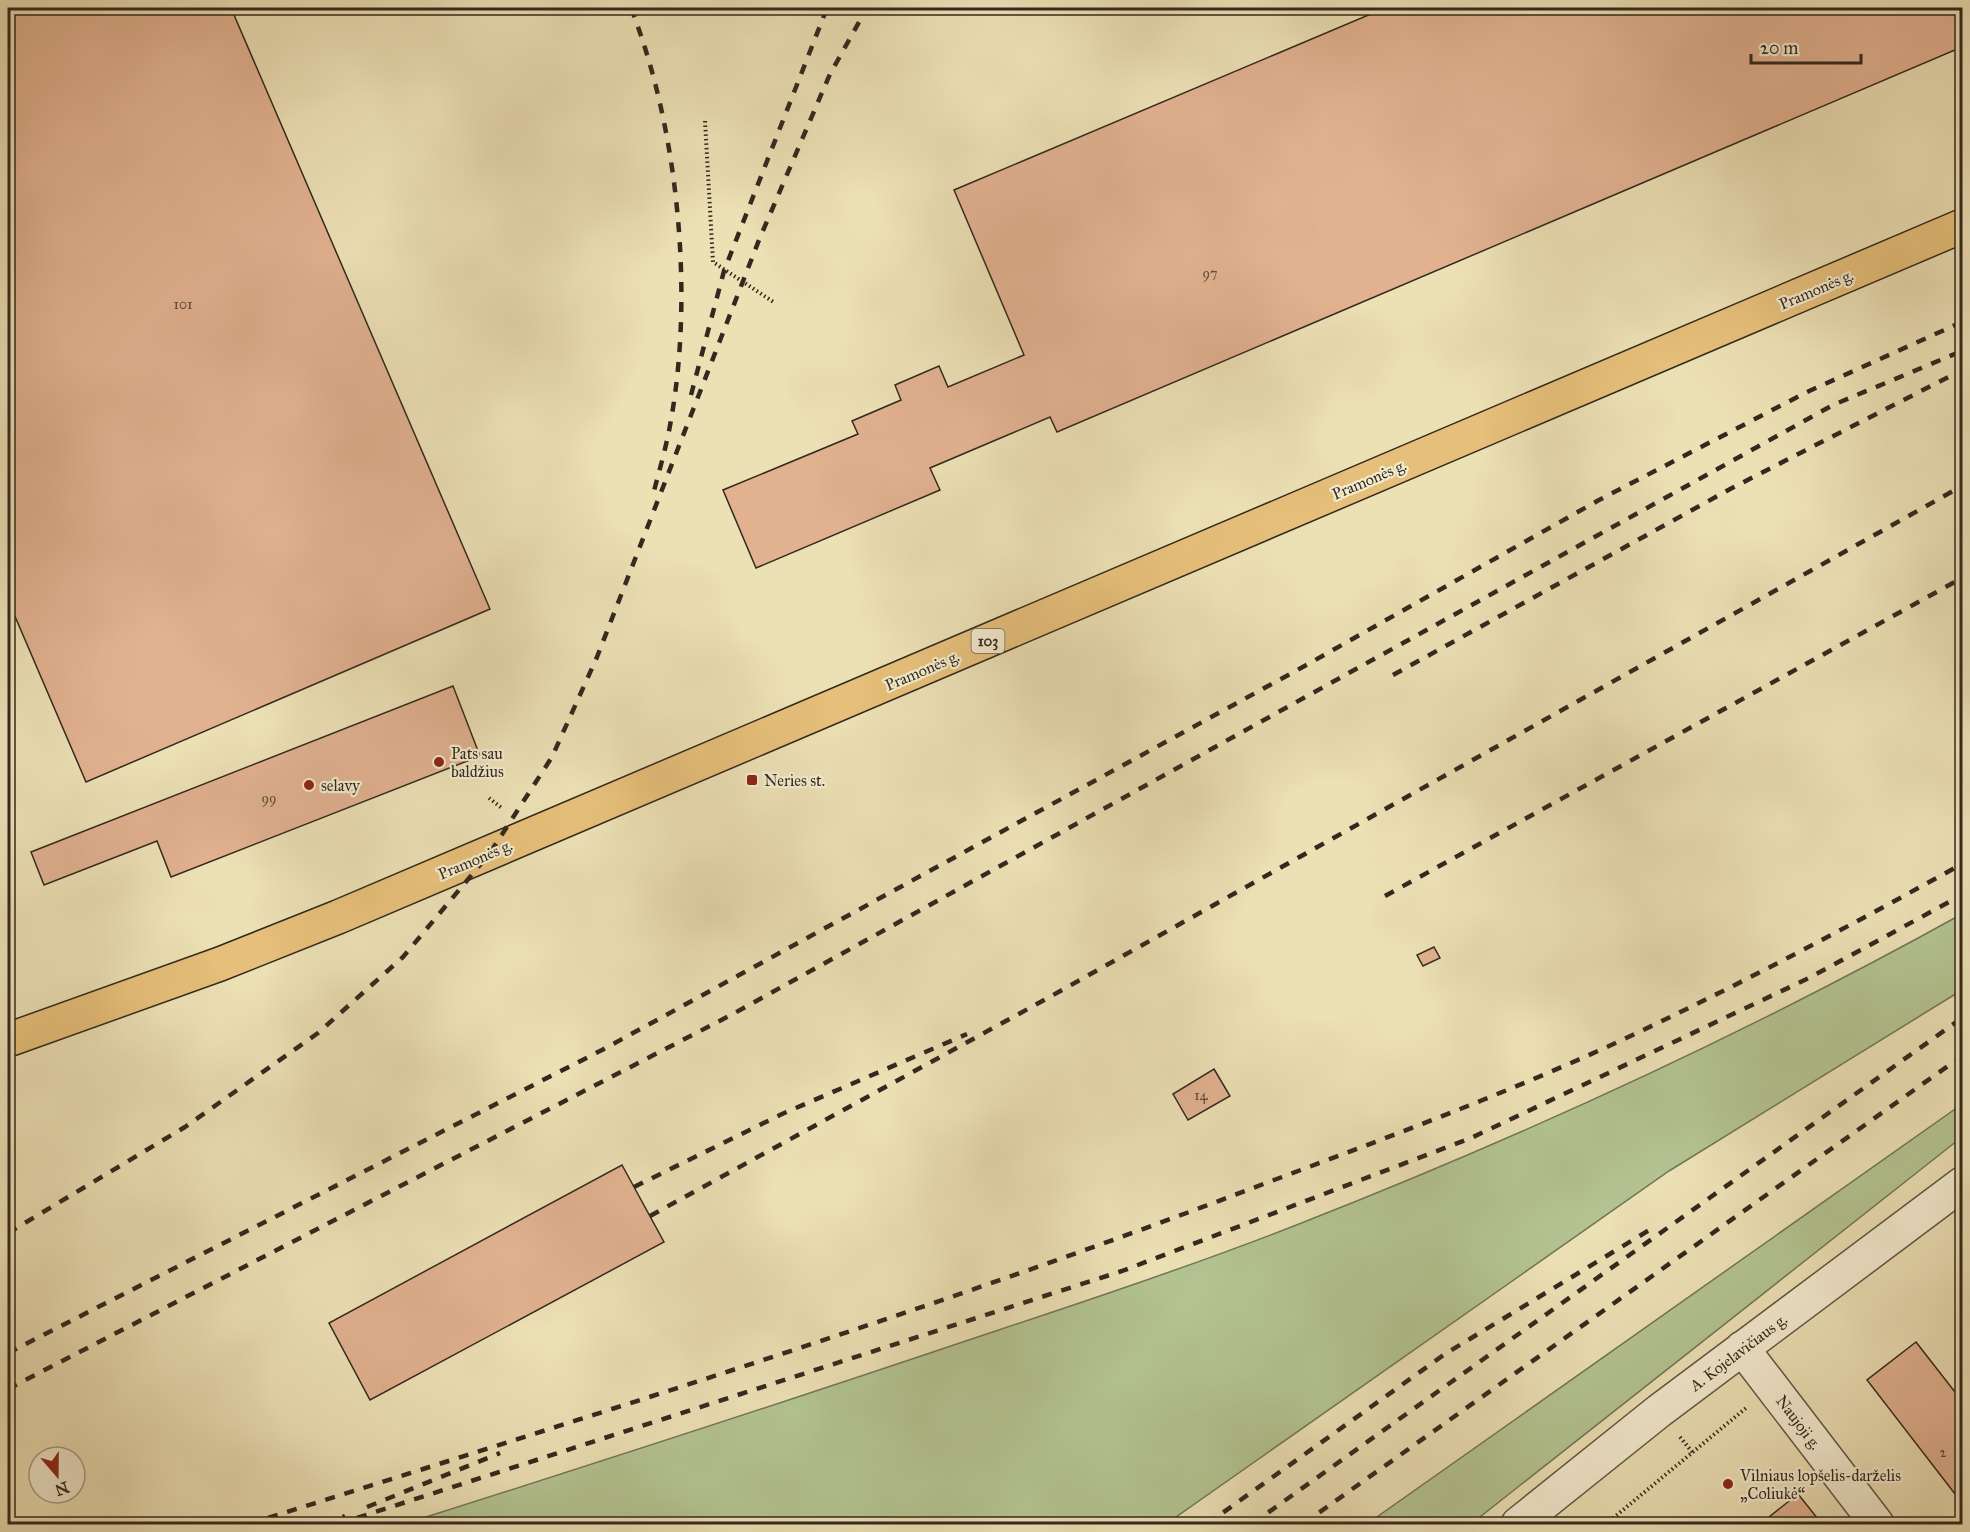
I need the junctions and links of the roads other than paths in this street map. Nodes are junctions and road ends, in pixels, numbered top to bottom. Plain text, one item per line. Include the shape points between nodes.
1 (1962, 226) edge
2 (8, 1040) edge
3 (1962, 1184) edge
4 (1742, 1348) junction
5 (1518, 1524) edge
6 (1877, 1524) edge

1 - 2 main road, Pramonės g. / 103 via 338,917
3 - 4 street, A. Kojelavičiaus g.
4 - 5 street, A. Kojelavičiaus g.
4 - 6 street, Naujoji g.

